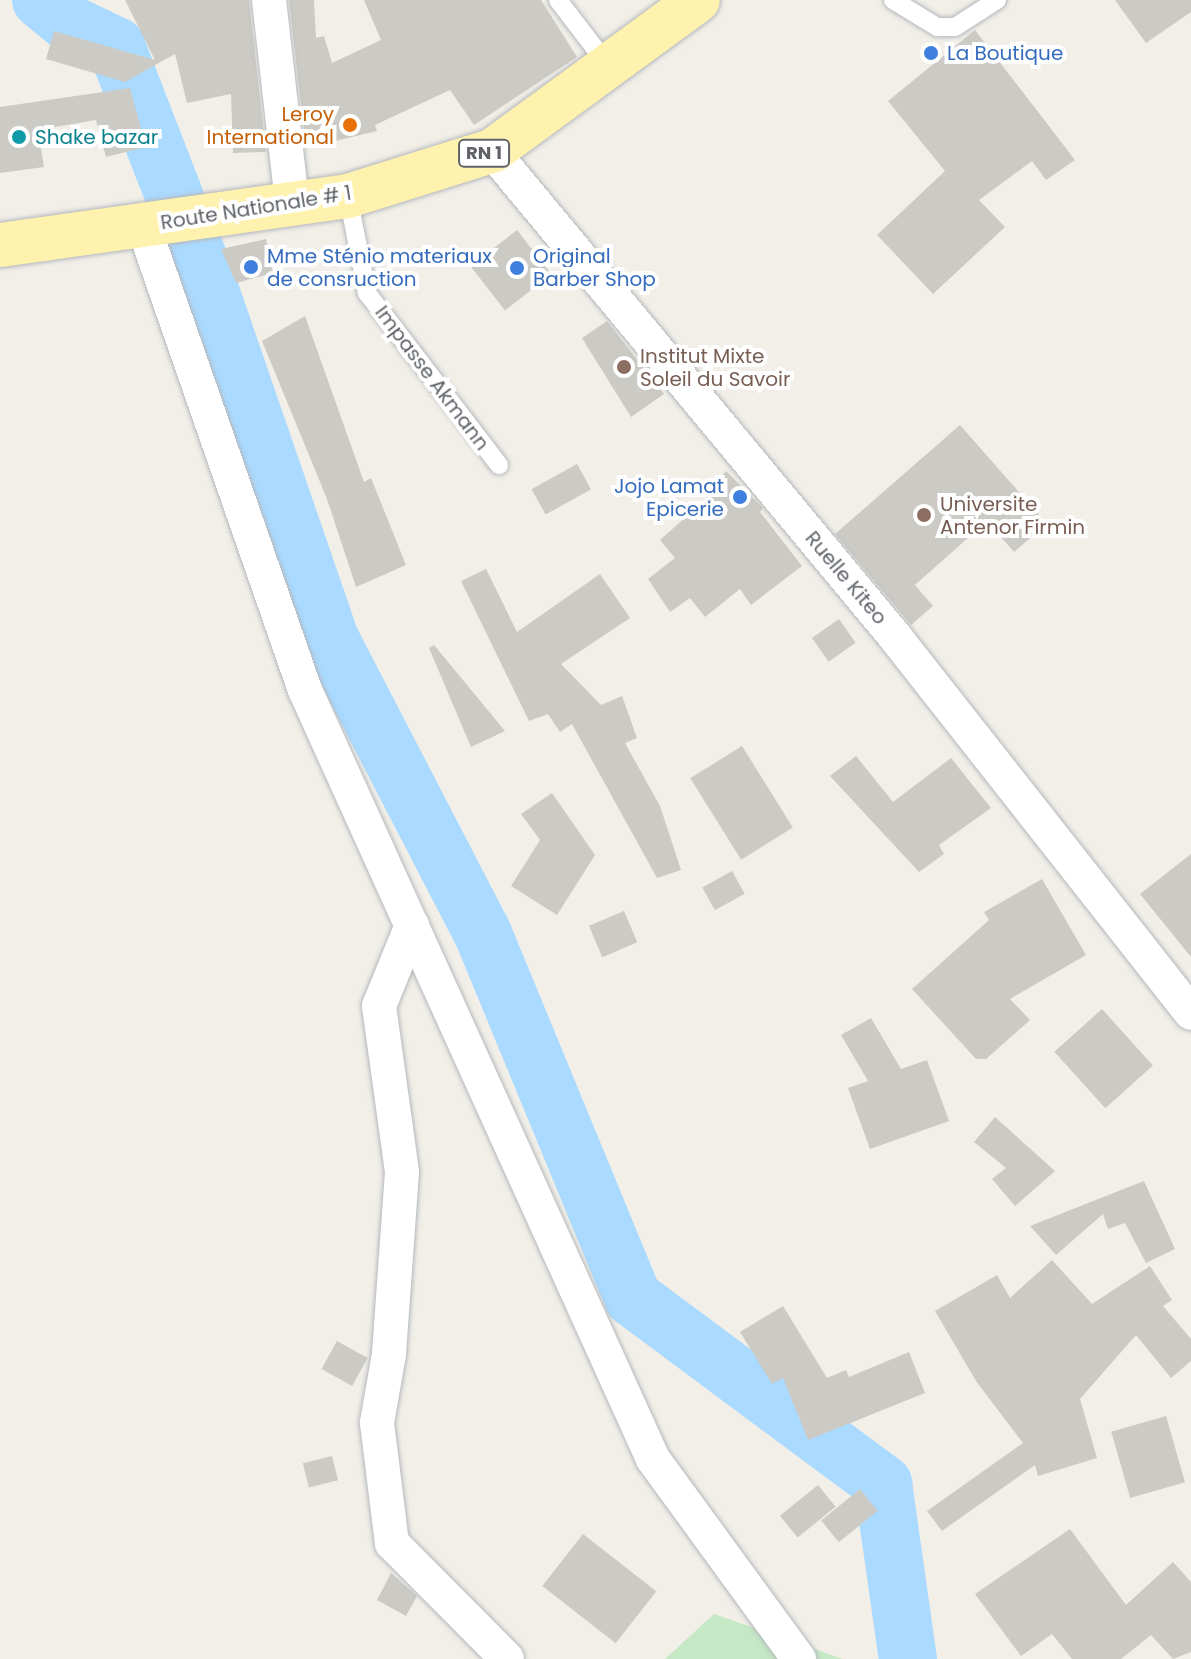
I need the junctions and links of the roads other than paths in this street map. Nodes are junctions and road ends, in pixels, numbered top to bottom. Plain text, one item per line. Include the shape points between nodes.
1 (269, 0) edge
2 (558, 0) edge
3 (698, 0) edge
4 (893, 0) edge
5 (997, 0) edge
6 (610, 69) junction
7 (492, 151) junction
8 (348, 196) junction
9 (292, 203) junction
10 (143, 225) junction
11 (0, 245) edge
12 (499, 465) dead end
13 (412, 925) junction
14 (1191, 1013) edge
15 (507, 1659) edge
16 (799, 1659) edge

1 - 9 street
2 - 6 lane
3 - 6 main road, Route Nationale # 1 / RN 1
4 - 5 lane via 937,27 955,27
6 - 7 main road, Route Nationale # 1 / RN 1
7 - 8 main road, Route Nationale # 1 / RN 1
7 - 14 street, Ruelle Kiteo via 896,638
8 - 9 main road, Route Nationale # 1 / RN 1
8 - 12 lane, Impasse Akmann via 367,293
9 - 10 main road, Route Nationale # 1 / RN 1
10 - 11 main road, Route Nationale # 1 / RN 1
10 - 13 street via 305,690
13 - 15 street via 379,1006 402,1172 395,1292 377,1423 390,1528 392,1543
13 - 16 street via 653,1459

